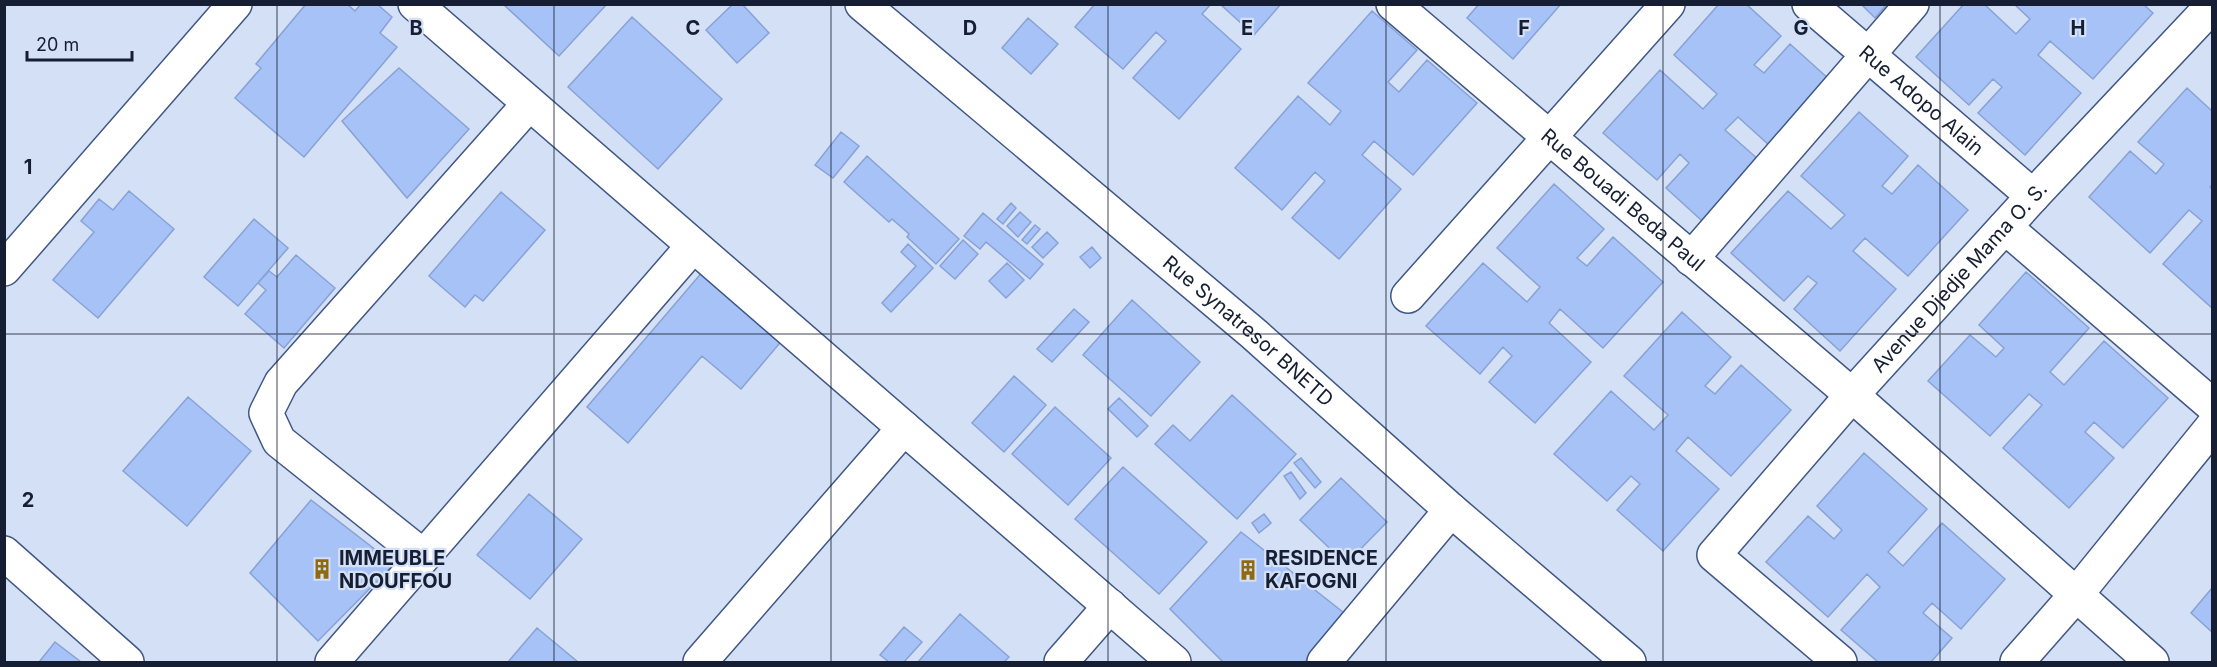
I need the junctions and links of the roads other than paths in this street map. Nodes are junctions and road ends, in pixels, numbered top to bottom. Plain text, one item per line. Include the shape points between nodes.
1 (235, 4) edge
2 (415, 4) edge
3 (862, 4) edge
4 (1393, 4) edge
5 (1668, 4) edge
6 (1809, 4) edge
7 (1912, 4) edge
8 (2204, 14) edge
9 (1869, 56) junction
10 (529, 104) junction
11 (1548, 138) junction
12 (2033, 196) junction
13 (2005, 227) junction
14 (693, 246) junction
15 (1690, 259) junction
16 (4, 269) edge
17 (1408, 296) dead end
18 (1852, 395) junction
19 (2212, 405) edge
20 (2212, 427) edge
21 (904, 428) junction
22 (1451, 510) junction
23 (4, 553) edge
24 (423, 556) junction
25 (2075, 596) junction
26 (1110, 606) junction
27 (127, 663) edge
28 (332, 663) edge
29 (700, 663) edge
30 (1061, 663) edge
31 (1174, 663) edge
32 (1324, 663) edge
33 (1629, 663) edge
34 (1840, 663) edge
35 (2017, 663) edge
36 (2152, 663) edge

1 - 16 street
2 - 10 street
3 - 22 street, Rue Synatresor BNETD via 1254,334
4 - 11 street, Rue Bouadi Beda Paul
5 - 11 street
6 - 9 street, Rue Adopo Alain
7 - 9 street
8 - 12 street, Avenue Djedje Mama O. S.
9 - 12 street, Rue Adopo Alain
9 - 15 street
10 - 14 street
10 - 24 street via 281,383 266,414 279,441
11 - 15 street, Rue Bouadi Beda Paul
11 - 17 street
12 - 13 street, Avenue Djedje Mama O. S.
13 - 18 street, Avenue Djedje Mama O. S.
13 - 19 street
14 - 21 street
14 - 24 street
15 - 18 street, Rue Bouadi Beda Paul
18 - 25 street, Rue Bouadi Beda Paul
18 - 34 street, Avenue Djedje Mama O. S. via 1714,555
20 - 25 street
21 - 26 street
21 - 29 street
22 - 32 street
22 - 33 street, Rue Synatresor BNETD
23 - 27 street
24 - 28 street
25 - 35 street
25 - 36 street, Rue Bouadi Beda Paul
26 - 30 street
26 - 31 street

